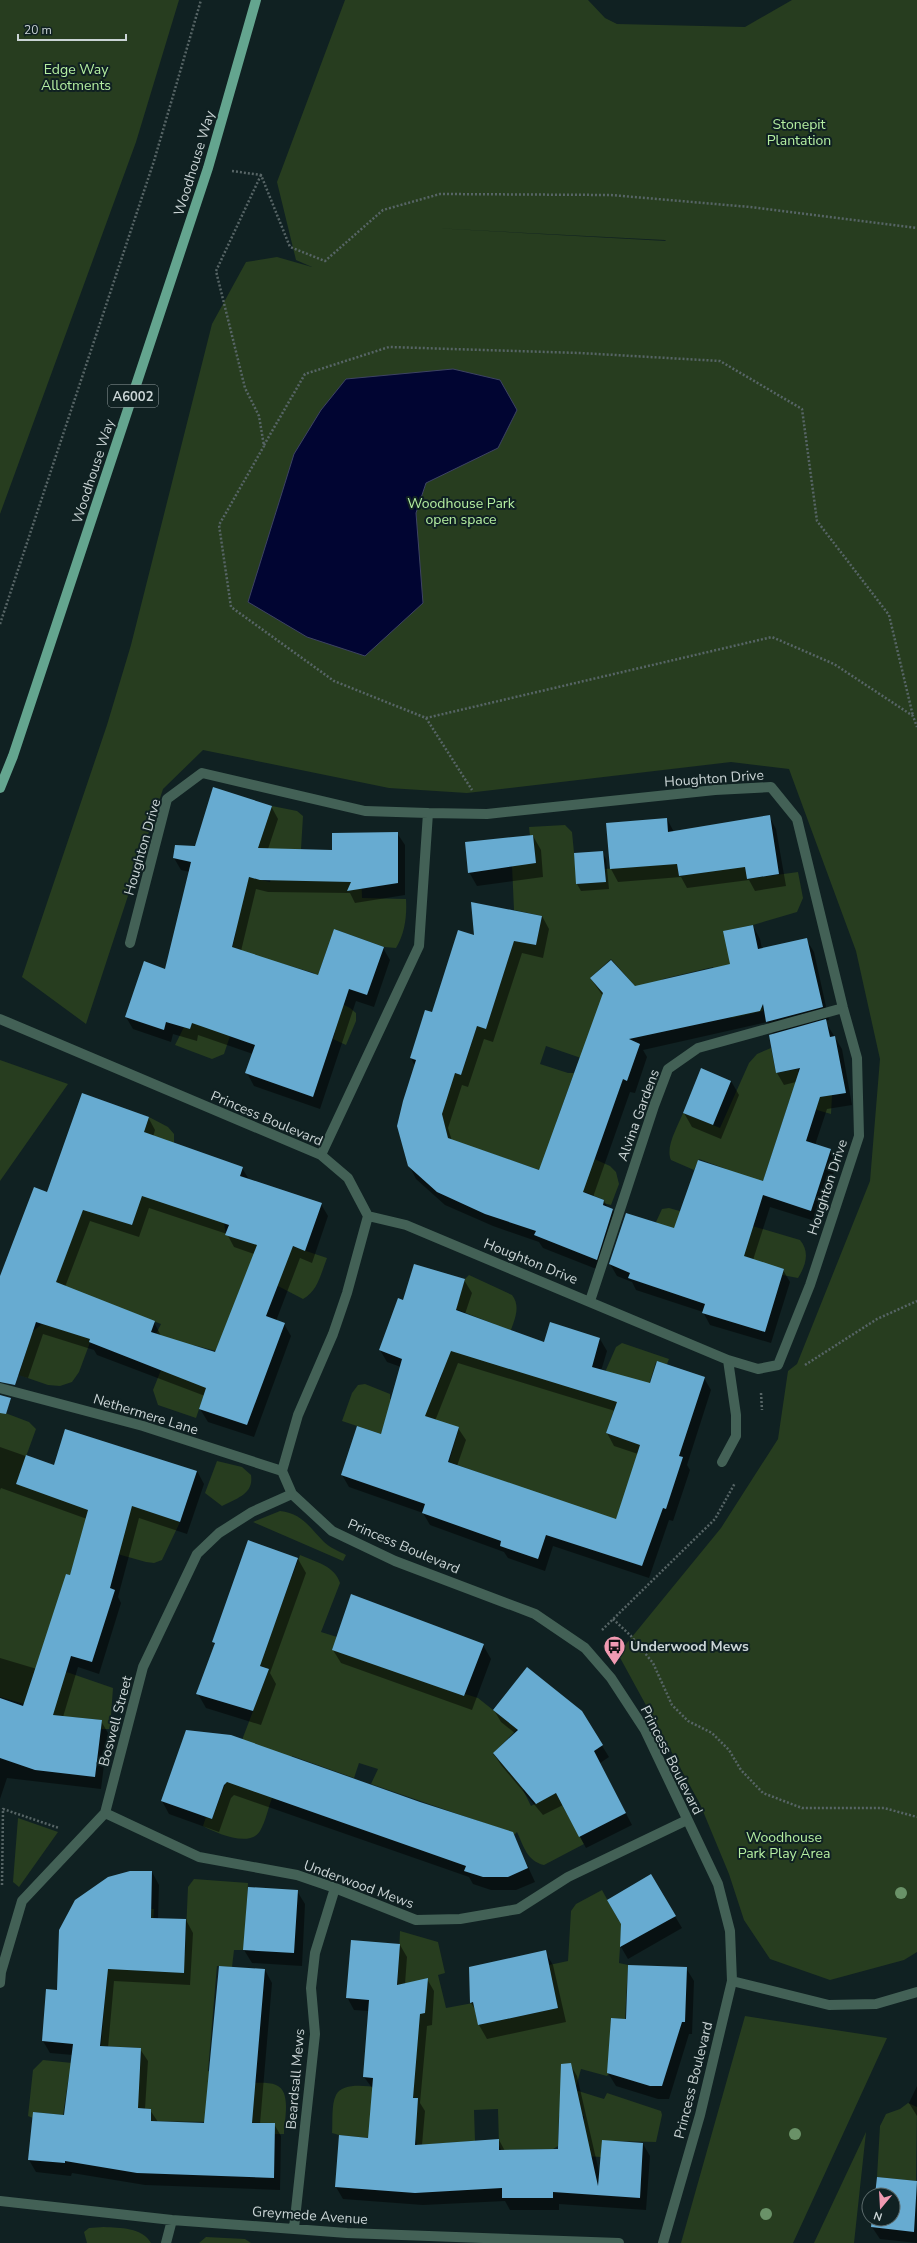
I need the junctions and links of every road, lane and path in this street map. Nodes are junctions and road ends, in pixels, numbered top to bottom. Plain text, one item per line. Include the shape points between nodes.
1 (201, 0) edge
2 (256, 0) edge
3 (208, 168) junction
4 (261, 175) junction
5 (917, 228) edge
6 (264, 446) junction
7 (0, 624) edge
8 (913, 716) junction
9 (426, 718) junction
10 (917, 727) edge
11 (0, 788) edge
12 (428, 813) junction
13 (487, 814) junction
14 (130, 944) dead end
15 (843, 1008) junction
16 (0, 1019) edge
17 (321, 1155) junction
18 (368, 1216) junction
19 (590, 1301) junction
20 (917, 1301) edge
21 (728, 1360) junction
22 (778, 1364) junction
23 (758, 1369) junction
24 (0, 1388) edge
25 (762, 1412) dead end
26 (722, 1462) dead end
27 (282, 1471) junction
28 (736, 1481) dead end
29 (292, 1494) junction
30 (612, 1619) junction
31 (585, 1648) junction
32 (2, 1808) edge
33 (105, 1813) junction
34 (917, 1817) edge
35 (687, 1820) junction
36 (83, 1836) junction
37 (2, 1887) dead end
38 (335, 1888) junction
39 (732, 1981) junction
40 (0, 1983) edge
41 (917, 1992) edge
42 (0, 2201) edge
43 (172, 2220) junction
44 (294, 2228) junction
45 (462, 2241) edge
46 (166, 2243) edge
47 (619, 2243) edge
48 (663, 2243) edge

1 - 7 path via 154,162
2 - 3 main road, Woodhouse Way / A6002
3 - 4 path
3 - 11 main road, Woodhouse Way / A6002 via 13,756
4 - 5 path via 290,248 325,261 382,210 440,194 611,195 750,207
4 - 6 path via 216,271 245,388 259,416
6 - 8 path via 305,374 389,347 580,353 720,361 802,409 817,521 889,615
6 - 9 path via 219,525 231,607 334,681
8 - 9 path via 834,664 772,637
8 - 10 path
9 - 13 path
12 - 13 street, Houghton Drive
12 - 14 street, Houghton Drive via 365,811 202,773 167,799
12 - 17 street via 419,946
13 - 15 street, Houghton Drive via 715,790 771,787 797,819
15 - 19 street, Alvina Gardens via 698,1048 668,1069
15 - 22 street, Houghton Drive via 857,1058 859,1136 810,1285
16 - 17 street, Princess Boulevard
17 - 18 street, Princess Boulevard via 348,1178
18 - 19 street, Houghton Drive via 406,1225
18 - 27 street via 347,1293 333,1334 298,1415
19 - 21 street, Houghton Drive
20 - 22 path via 877,1319 808,1364 788,1371
21 - 23 street, Houghton Drive
21 - 26 street via 736,1415 736,1436
22 - 23 street
23 - 25 path
24 - 27 street, Nethermere Lane via 143,1426
27 - 29 street, Princess Boulevard
28 - 30 path via 715,1519
29 - 31 street, Princess Boulevard via 332,1531 396,1561 536,1614
29 - 33 street, Boswell Street via 252,1512 219,1533 197,1554 143,1667
30 - 31 path
30 - 34 path via 631,1636 653,1664 672,1705 688,1721 712,1733 729,1750 741,1770 763,1794 802,1808 884,1808
31 - 35 street, Princess Boulevard via 611,1678 645,1730
32 - 36 path
32 - 37 path
33 - 36 street, Boswell Street
33 - 38 street, Underwood Mews via 199,1857 297,1875
35 - 38 street, Underwood Mews via 568,1878 518,1909 460,1919 416,1920
35 - 39 street, Princess Boulevard via 718,1884 730,1931
36 - 40 street, Boswell Street via 22,1901
38 - 44 street, Beardsall Mews via 315,1953 311,1988 316,2034
39 - 41 street via 829,2004 876,2004
39 - 48 street, Princess Boulevard via 700,2115
42 - 43 street, Greymede Avenue
43 - 44 street, Greymede Avenue
43 - 46 street
44 - 45 street, Greymede Avenue
45 - 47 street, Greymede Avenue

